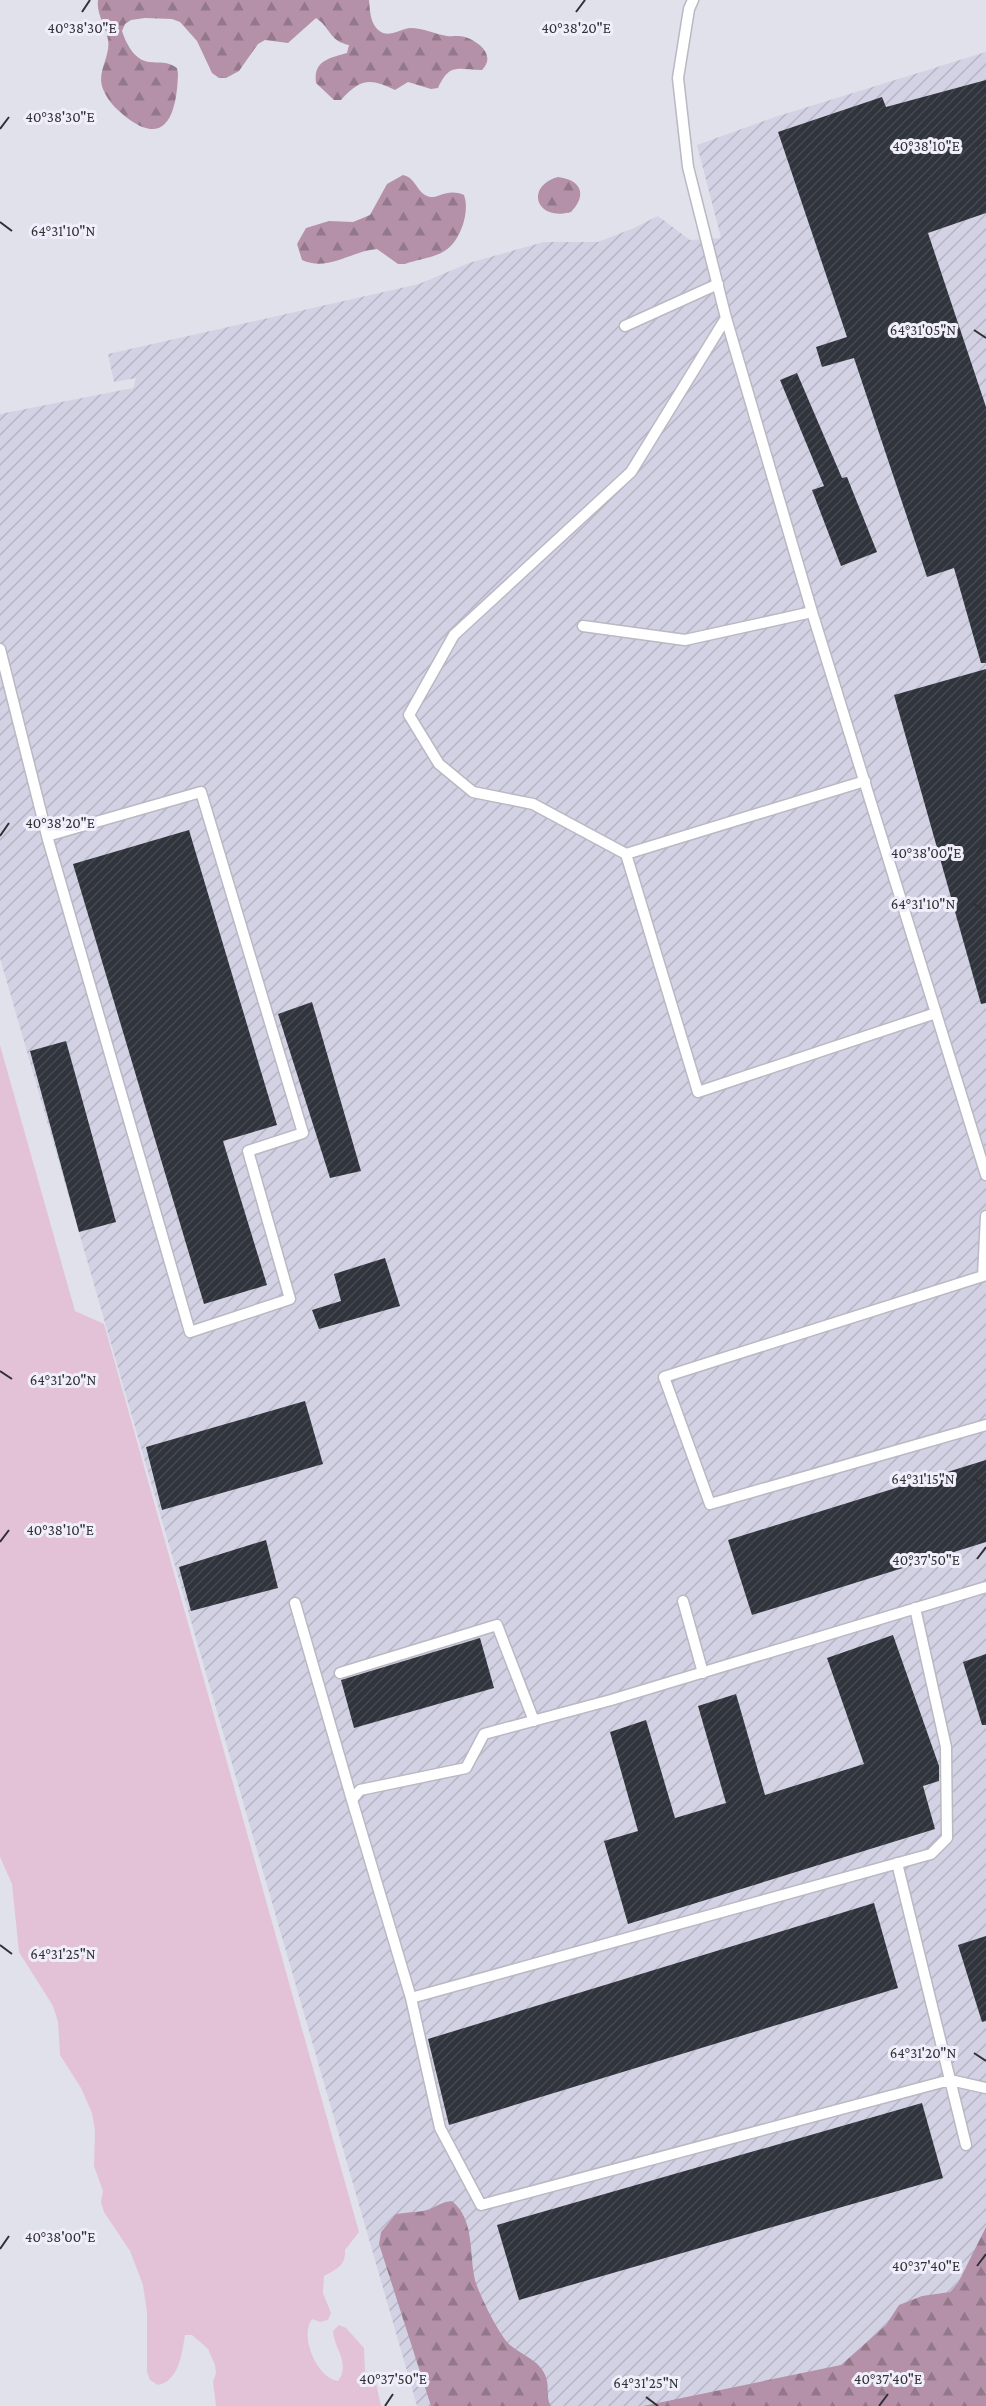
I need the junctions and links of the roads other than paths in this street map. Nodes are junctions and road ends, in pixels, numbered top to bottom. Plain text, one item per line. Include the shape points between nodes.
1 (693, 0) edge
2 (718, 284) junction
3 (726, 318) junction
4 (624, 326) dead end
5 (812, 612) junction
6 (583, 626) dead end
7 (0, 649) edge
8 (865, 782) junction
9 (47, 836) junction
10 (626, 854) junction
11 (936, 1013) junction
12 (986, 1176) edge
13 (986, 1216) edge
14 (983, 1276) junction
15 (986, 1289) edge
16 (986, 1425) edge
17 (986, 1587) edge
18 (683, 1601) dead end
19 (295, 1604) dead end
20 (915, 1608) junction
21 (340, 1673) dead end
22 (703, 1673) junction
23 (534, 1721) junction
24 (352, 1800) junction
25 (897, 1863) junction
26 (411, 1998) junction
27 (950, 2080) junction
28 (986, 2088) edge
29 (966, 2145) dead end

1 - 2 lane via 678,78 688,167
2 - 3 lane
2 - 4 lane
3 - 5 lane
3 - 10 lane via 631,472 454,635 409,715 439,764 473,792 534,804
5 - 6 lane via 685,640
5 - 8 lane
7 - 9 lane
8 - 10 lane
8 - 11 lane
9 - 9 lane via 190,1332 290,1299 248,1151 303,1133 201,792
10 - 11 lane via 698,1092
11 - 12 lane
13 - 14 lane
14 - 15 lane
14 - 16 lane via 664,1377 710,1504
17 - 20 lane
18 - 22 lane
19 - 24 lane
20 - 22 lane
20 - 25 lane via 946,1747 947,1839 930,1854
21 - 23 lane via 497,1625
22 - 23 lane
23 - 24 lane via 484,1734 466,1767 360,1790
24 - 26 lane
25 - 26 lane
25 - 27 lane
26 - 27 lane via 440,2128 481,2205
27 - 28 lane
27 - 29 lane

